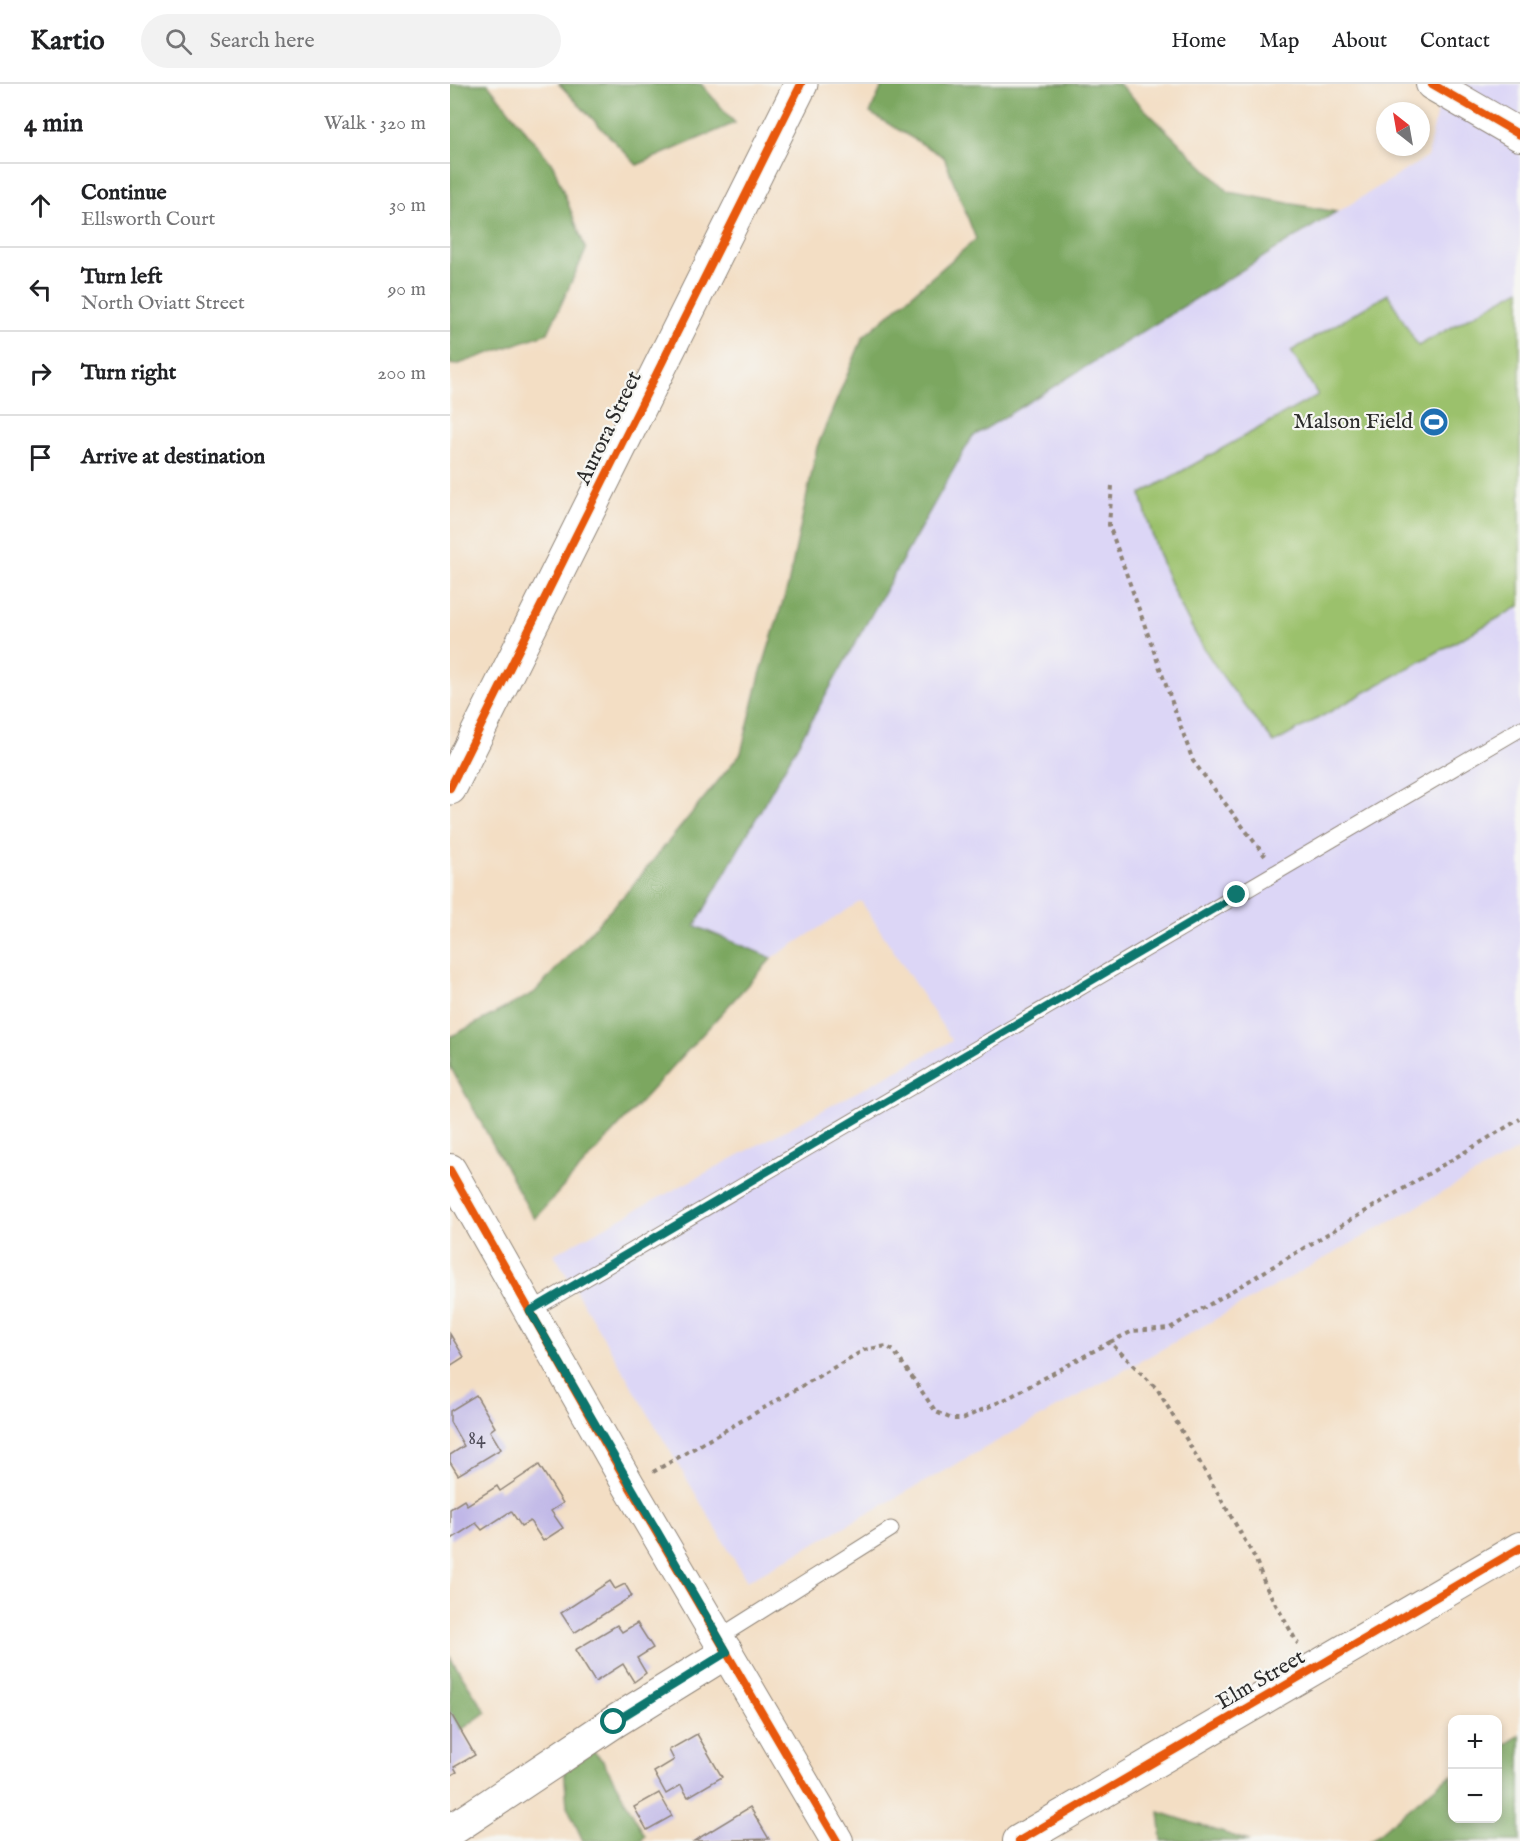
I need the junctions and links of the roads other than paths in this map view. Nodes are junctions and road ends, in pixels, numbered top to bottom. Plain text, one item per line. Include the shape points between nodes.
1 (801, 84) edge
2 (1432, 84) edge
3 (1520, 135) edge
4 (1520, 729) edge
5 (450, 789) edge
6 (450, 1170) edge
7 (530, 1311) junction
8 (891, 1528) dead end
9 (1520, 1548) edge
10 (723, 1645) junction
11 (450, 1832) edge
12 (837, 1841) edge
13 (1019, 1841) edge

1 - 5 street, Aurora Street
2 - 3 street
4 - 7 lane
6 - 7 street
7 - 10 street
8 - 10 lane
9 - 13 street, Elm Street
10 - 11 street
10 - 12 street

